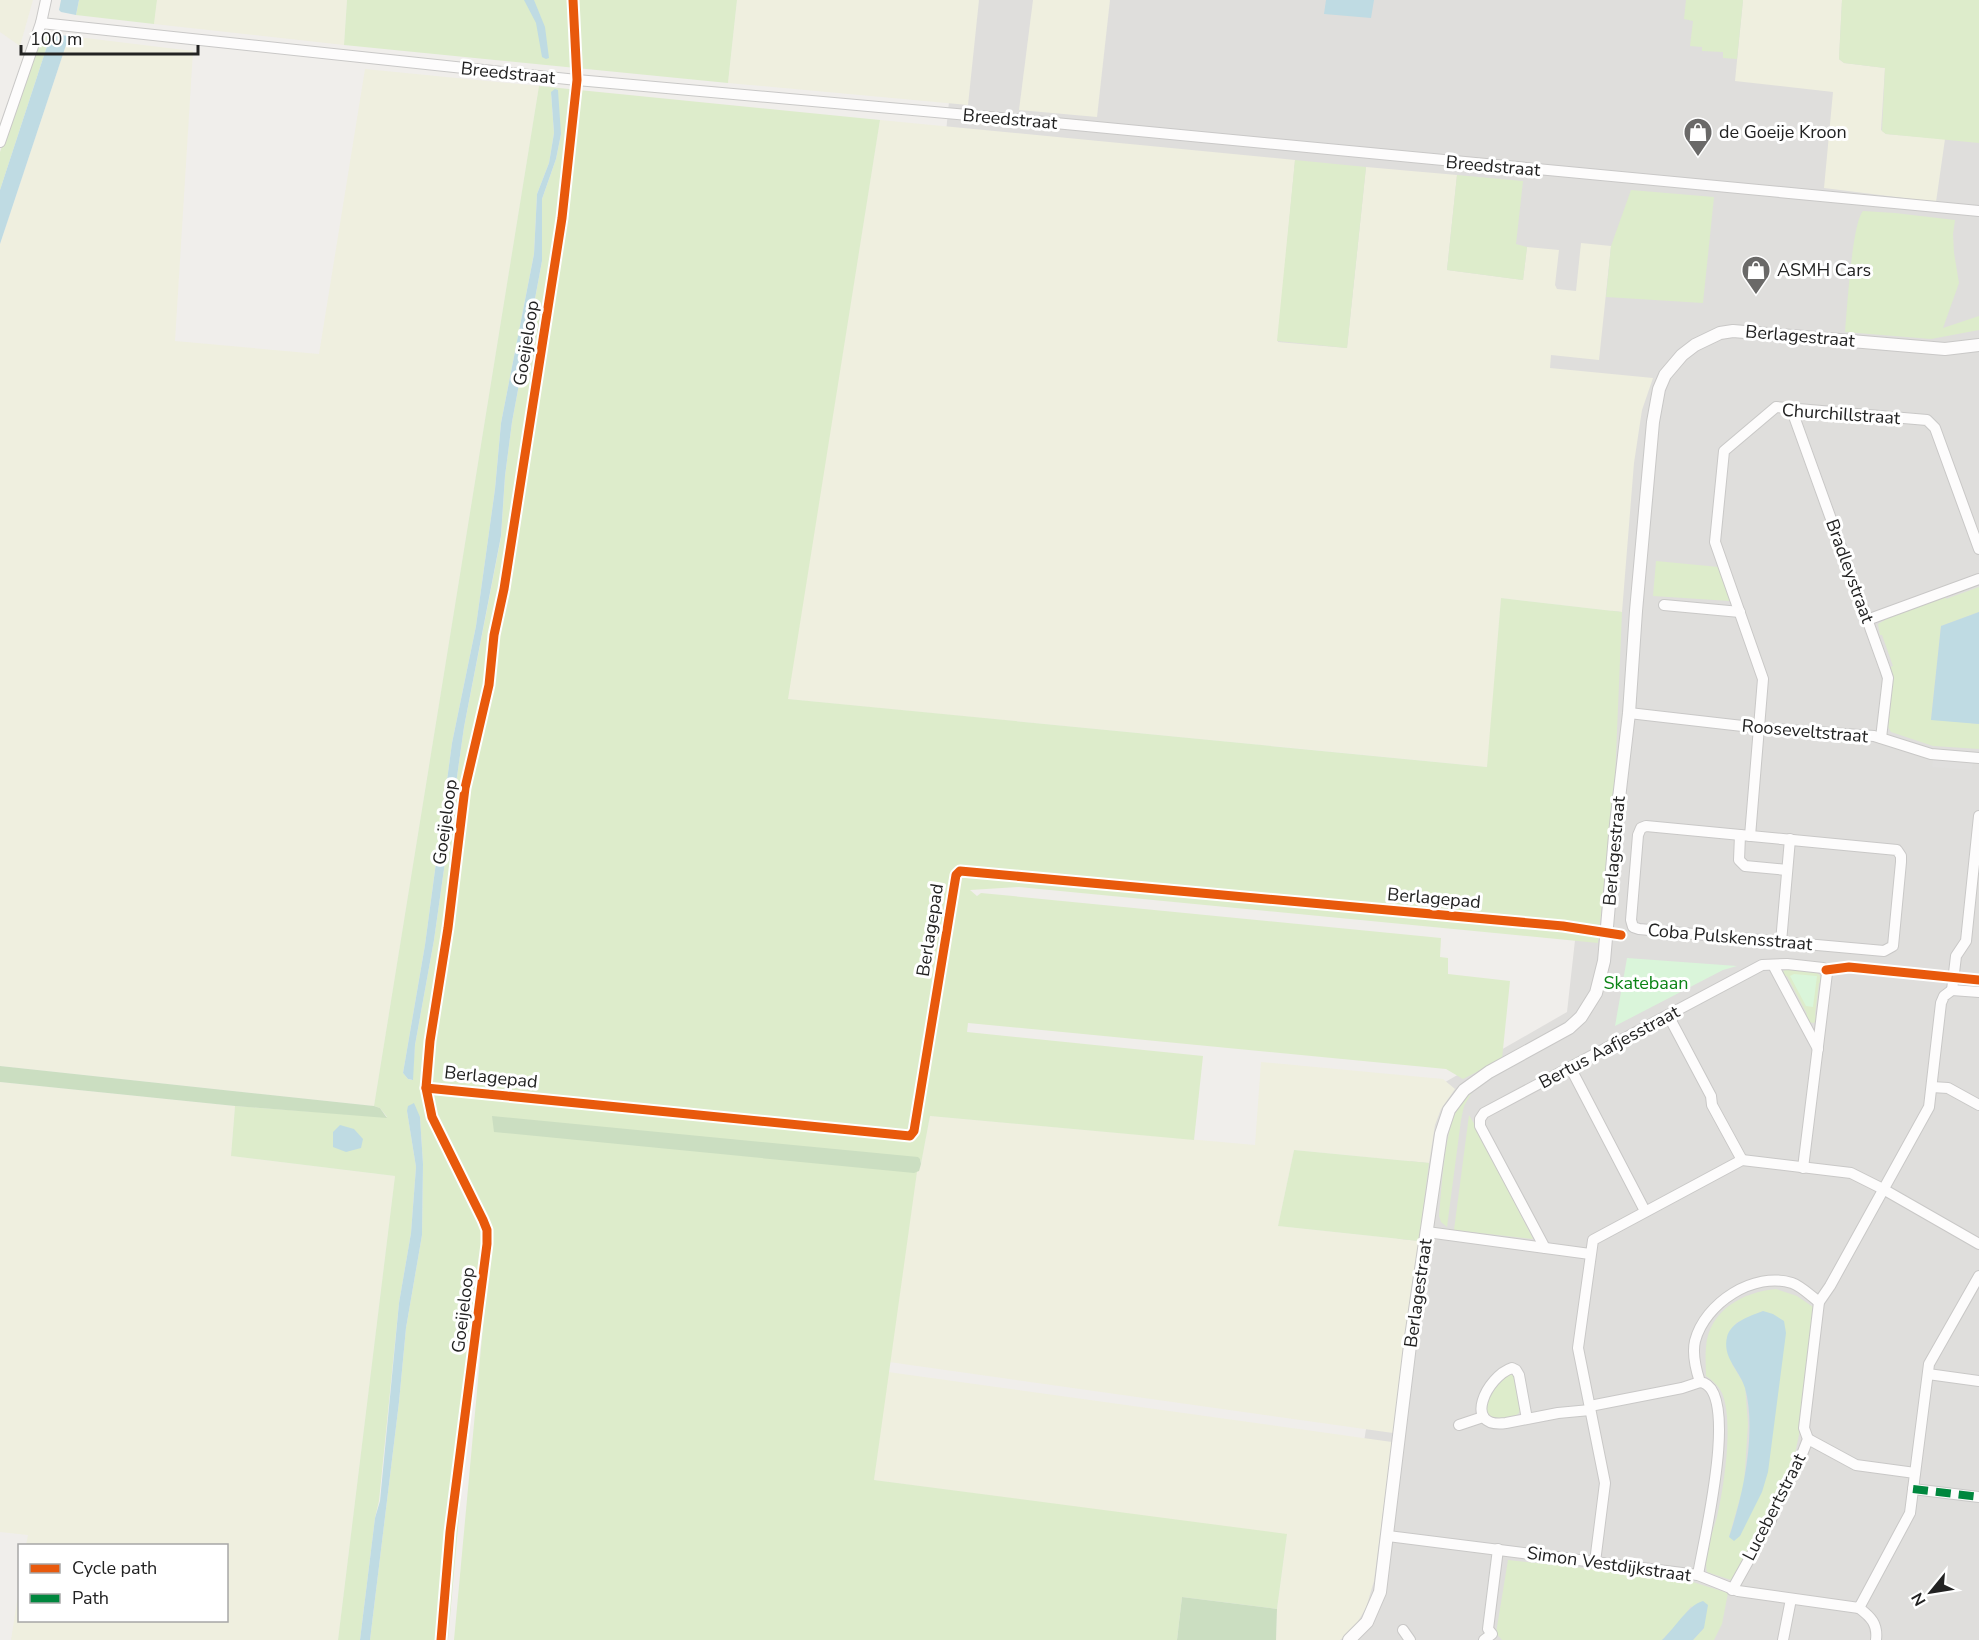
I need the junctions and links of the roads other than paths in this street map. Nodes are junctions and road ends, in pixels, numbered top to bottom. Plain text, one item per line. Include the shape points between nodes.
1 (46, 0) edge
2 (40, 23) junction
3 (0, 142) edge
4 (1979, 211) edge
5 (1979, 345) edge
6 (1791, 408) junction
7 (1979, 549) edge
8 (1979, 579) edge
9 (1664, 605) dead end
10 (1740, 612) junction
11 (1867, 620) junction
12 (1629, 714) junction
13 (1760, 728) junction
14 (1881, 738) junction
15 (1979, 758) edge
16 (1979, 816) edge
17 (1745, 835) junction
18 (1790, 839) junction
19 (1787, 870) junction
20 (1781, 942) junction
21 (1773, 964) junction
22 (1952, 990) junction
23 (1979, 992) edge
24 (1668, 1015) junction
25 (1818, 1050) junction
26 (1570, 1067) junction
27 (1932, 1087) junction
28 (1979, 1105) edge
29 (1742, 1160) junction
30 (1803, 1168) junction
31 (1883, 1189) junction
32 (1645, 1212) junction
33 (1427, 1232) junction
34 (1979, 1244) edge
35 (1545, 1248) junction
36 (1590, 1254) junction
37 (1979, 1276) edge
38 (1819, 1302) junction
39 (1928, 1374) junction
40 (1979, 1381) edge
41 (1700, 1382) junction
42 (1590, 1408) junction
43 (1483, 1417) junction
44 (1527, 1419) junction
45 (1459, 1425) dead end
46 (1808, 1440) junction
47 (1915, 1473) junction
48 (1913, 1490) junction
49 (1979, 1497) edge
50 (1388, 1536) junction
51 (1498, 1549) junction
52 (1594, 1562) junction
53 (1698, 1575) junction
54 (1732, 1590) junction
55 (1791, 1599) junction
56 (1858, 1608) junction
57 (1402, 1630) dead end
58 (1491, 1638) edge
59 (1349, 1640) edge
60 (1410, 1640) edge
61 (1783, 1640) edge
62 (1876, 1640) edge

1 - 2 street
2 - 3 street
2 - 4 street, Breedstraat via 577,80
5 - 12 street, Berlagestraat via 1945,349 1732,331 1695,345 1677,360 1665,375 1655,410
6 - 7 street, Churchillstraat via 1927,420 1935,428
6 - 10 street, Churchillstraat via 1776,407 1724,451 1715,542
6 - 11 street, Bradleystraat
8 - 11 street
9 - 10 street
10 - 13 street, Churchillstraat via 1763,679
11 - 14 street, Bradleystraat via 1888,678
12 - 13 street, Rooseveltstraat
12 - 33 street, Berlagestraat via 1604,961 1596,993 1569,1028 1475,1080 1455,1100 1441,1134
13 - 14 street, Rooseveltstraat
13 - 17 street, Churchillstraat
14 - 15 street, Rooseveltstraat via 1931,754
16 - 22 street, Lucebertstraat via 1966,941 1956,956
17 - 18 street
17 - 19 street, Churchillstraat via 1738,860 1745,866
17 - 20 street, Coba Pulskensstraat via 1641,828 1633,927
18 - 19 street
18 - 20 street, Coba Pulskensstraat via 1897,850 1901,862 1890,949
19 - 20 street
21 - 24 street, Bertus Aafjesstraat via 1762,965
21 - 25 street
21 - 25 street, Coba Pulskensstraat via 1826,970
22 - 23 street
22 - 27 street, Lucebertstraat via 1941,1003
24 - 26 street, Bertus Aafjesstraat
24 - 29 street
25 - 30 street
26 - 32 street
26 - 35 street, Bertus Aafjesstraat via 1479,1119
27 - 28 street via 1948,1088
27 - 31 street, Lucebertstraat via 1929,1107
29 - 30 street
29 - 32 street
30 - 31 street via 1851,1173
31 - 34 street
31 - 38 street, Lucebertstraat
32 - 36 street via 1593,1239
33 - 35 street
33 - 50 street, Berlagestraat
35 - 36 street
36 - 42 street via 1578,1348
37 - 39 street via 1929,1364
38 - 41 street via 1794,1283 1757,1282 1735,1291 1713,1311 1695,1342 1695,1368
38 - 46 street, Lucebertstraat via 1803,1428
39 - 40 street
39 - 47 street
41 - 42 street
41 - 53 street via 1706,1383 1716,1395 1719,1441 1716,1481
42 - 44 street
42 - 52 street via 1605,1483
43 - 44 street via 1499,1424
43 - 44 street via 1483,1400 1490,1386 1512,1368 1519,1374
43 - 45 street
46 - 47 street via 1856,1465
46 - 54 street, Lucebertstraat via 1771,1520
47 - 48 street
48 - 49 street
48 - 56 street via 1910,1514
50 - 51 street, Simon Vestdijkstraat
50 - 59 street, Berlagestraat via 1377,1602 1367,1622
51 - 52 street, Simon Vestdijkstraat
51 - 58 street via 1488,1629
52 - 53 street, Simon Vestdijkstraat
53 - 54 street, Simon Vestdijkstraat
54 - 55 street, Simon Vestdijkstraat
55 - 56 street, Simon Vestdijkstraat
55 - 61 street
56 - 62 street via 1874,1622
57 - 60 street

